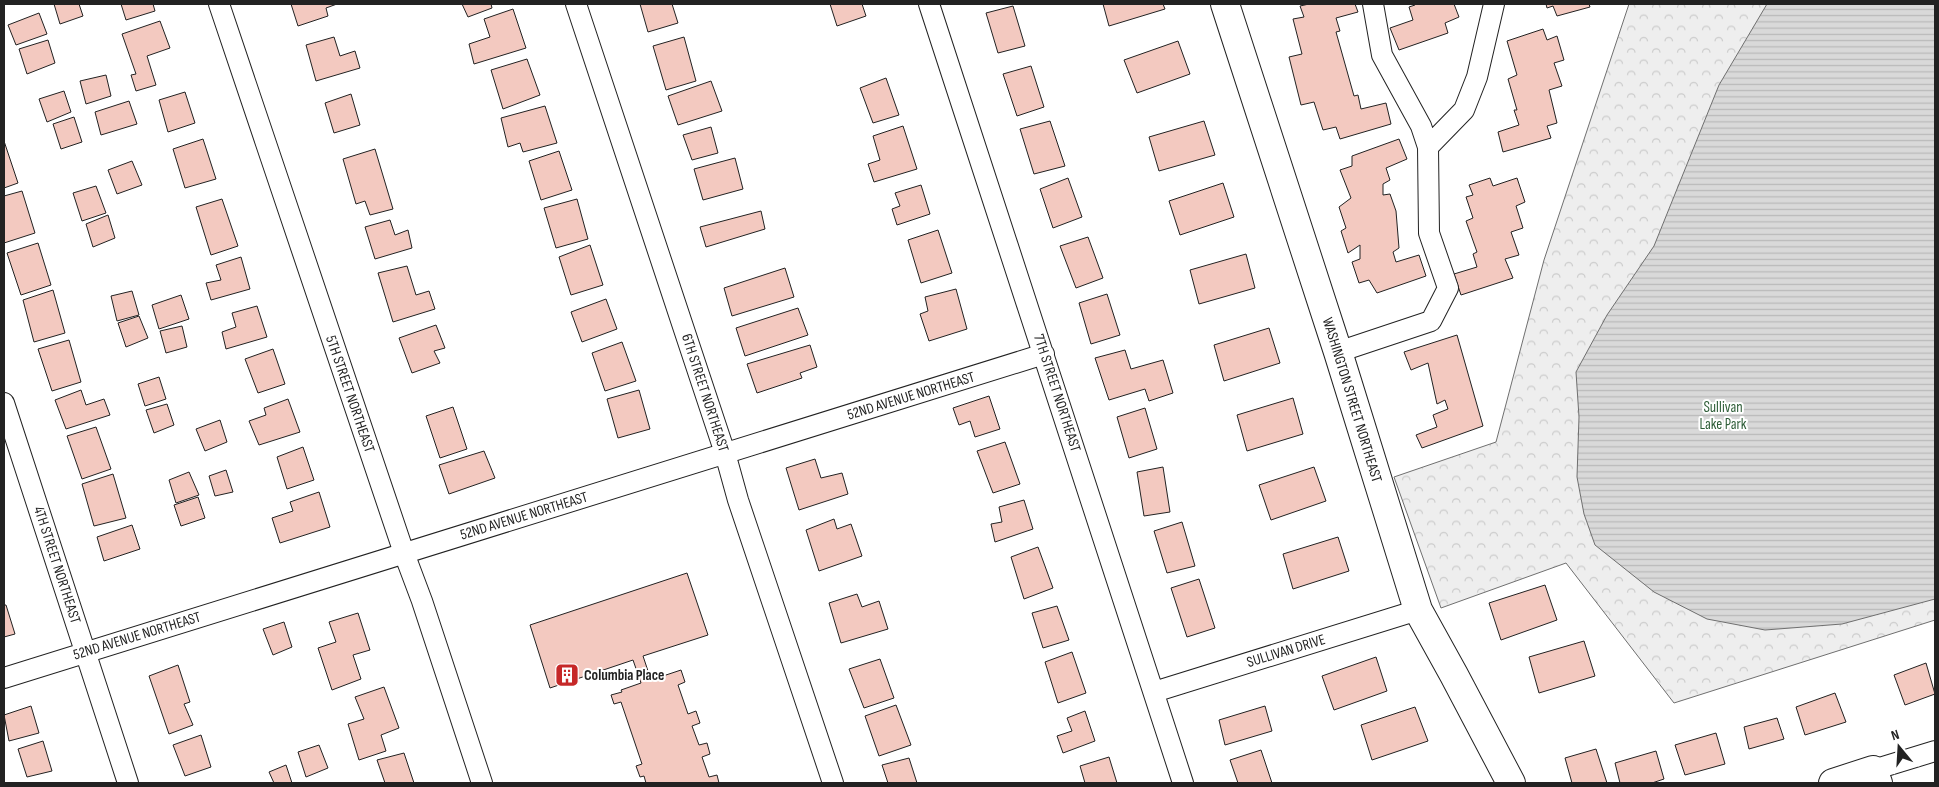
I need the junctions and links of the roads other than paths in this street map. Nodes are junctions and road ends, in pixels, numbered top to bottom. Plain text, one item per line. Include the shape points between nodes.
1 (219, 4) edge
2 (576, 4) edge
3 (928, 4) edge
4 (1226, 4) edge
5 (1373, 4) edge
6 (1494, 4) edge
7 (1428, 147) junction
8 (1338, 352) junction
9 (1044, 354) junction
10 (4, 403) edge
11 (725, 453) junction
12 (404, 553) junction
13 (1418, 610) junction
14 (85, 652) junction
15 (4, 678) edge
16 (1154, 692) junction
17 (1935, 750) edge
18 (1876, 777) edge
19 (128, 783) edge
20 (482, 783) edge
21 (833, 783) edge
22 (1183, 783) edge
23 (1511, 783) edge
24 (1833, 783) edge

1 - 12 street, 5TH STREET NORTHEAST
2 - 11 street, 6TH STREET NORTHEAST
3 - 9 street, 7TH STREET NORTHEAST
4 - 8 street, WASHINGTON STREET NORTHEAST
5 - 7 street via 1382,55 1421,126
6 - 7 street via 1477,76 1464,110
7 - 8 street via 1429,233 1448,288 1431,321
8 - 13 street, WASHINGTON STREET NORTHEAST
9 - 11 street, 52ND AVENUE NORTHEAST
9 - 16 street, 7TH STREET NORTHEAST
10 - 14 street, 4TH STREET NORTHEAST
11 - 12 street, 52ND AVENUE NORTHEAST
11 - 21 street, 6TH STREET NORTHEAST
12 - 14 street, 52ND AVENUE NORTHEAST
12 - 20 street, 5TH STREET NORTHEAST
13 - 16 street, SULLIVAN DRIVE
13 - 23 street, WASHINGTON STREET NORTHEAST
14 - 15 street, 52ND AVENUE NORTHEAST
14 - 19 street, 4TH STREET NORTHEAST
16 - 22 street, 7TH STREET NORTHEAST
17 - 18 street
18 - 24 street

